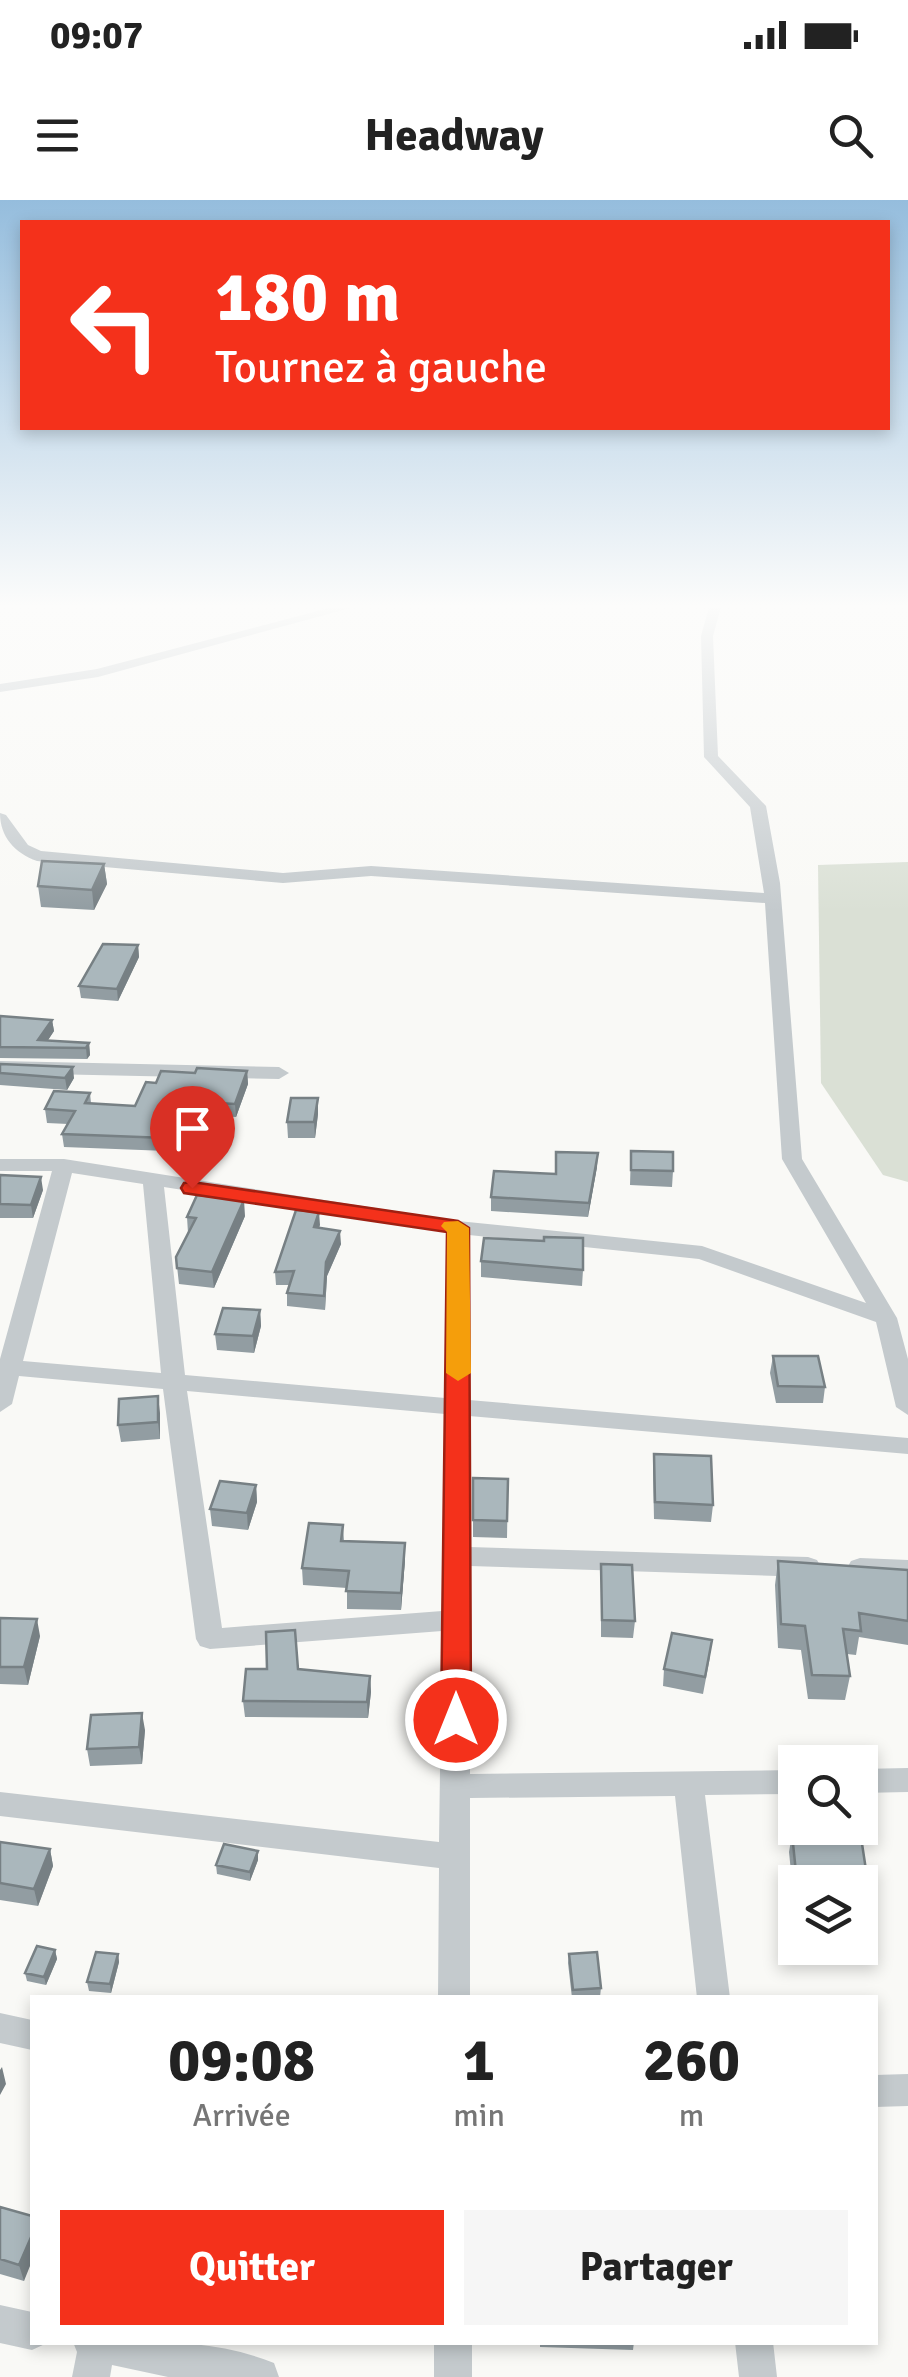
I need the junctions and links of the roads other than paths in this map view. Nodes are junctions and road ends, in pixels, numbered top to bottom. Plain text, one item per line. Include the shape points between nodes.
1 (710, 709) edge
2 (0, 819) edge
3 (773, 898) junction
4 (0, 1067) edge
5 (279, 1073) dead end
6 (0, 1164) edge
7 (64, 1166) junction
8 (154, 1182) junction
9 (458, 1228) junction
10 (886, 1318) junction
11 (5, 1367) edge
12 (174, 1383) junction
13 (0, 1404) edge
14 (908, 1408) edge
15 (458, 1409) junction
16 (908, 1446) edge
17 (457, 1556) junction
18 (908, 1570) edge
19 (456, 1620) junction
20 (908, 1780) edge
21 (878, 1781) edge
22 (778, 1782) edge
23 (690, 1784) junction
24 (456, 1786) junction
25 (0, 1804) edge
26 (455, 1857) junction
27 (454, 1995) edge
28 (714, 1995) edge
29 (0, 2028) edge
30 (30, 2034) edge
31 (908, 2090) edge
32 (878, 2091) edge
33 (0, 2324) edge
34 (30, 2331) edge
35 (96, 2345) edge
36 (106, 2345) edge
37 (453, 2345) edge
38 (754, 2345) edge
39 (91, 2377) edge
40 (260, 2377) edge
41 (453, 2377) edge
42 (758, 2377) edge

1 - 3 street via 711,757 758,806
2 - 3 street via 22,848 38,856 283,878 371,871
3 - 10 street via 792,1160
4 - 5 street
6 - 7 street
7 - 8 street
7 - 11 street
8 - 9 street
8 - 12 street
9 - 10 street via 702,1253
9 - 15 street
10 - 14 street
11 - 12 street
11 - 13 street
12 - 15 street
12 - 19 street via 210,1639
15 - 16 street
15 - 17 street
17 - 18 street
17 - 19 street
19 - 24 street
20 - 21 street
22 - 23 street
23 - 24 street
23 - 28 street
24 - 26 street
25 - 26 street
26 - 27 street
29 - 30 street
31 - 32 street
33 - 34 street
35 - 39 street
36 - 40 street
37 - 41 street
38 - 42 street

